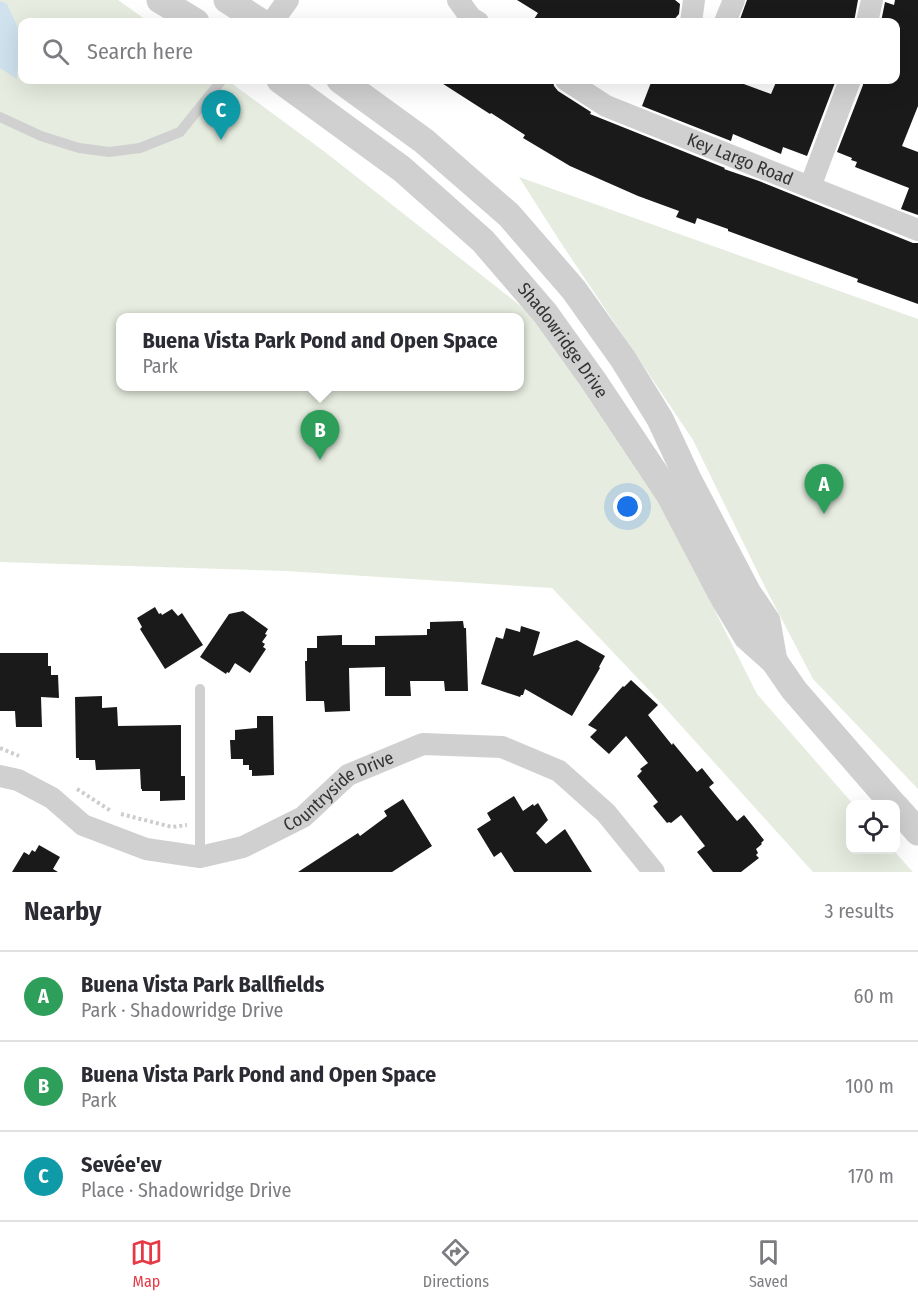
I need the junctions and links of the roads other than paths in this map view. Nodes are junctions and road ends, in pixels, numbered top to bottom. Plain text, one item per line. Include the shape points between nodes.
1 (160, 0) edge
2 (227, 0) edge
3 (288, 0) edge
4 (458, 0) edge
5 (694, 0) edge
6 (734, 0) edge
7 (872, 0) edge
8 (189, 18) edge
9 (255, 18) edge
10 (275, 18) edge
11 (471, 18) edge
12 (692, 18) edge
13 (727, 18) edge
14 (868, 18) edge
15 (219, 84) edge
16 (285, 84) edge
17 (346, 84) edge
18 (572, 84) edge
19 (849, 84) edge
20 (0, 117) edge
21 (810, 187) junction
22 (918, 230) edge
23 (774, 661) junction
24 (200, 689) dead end
25 (0, 776) edge
26 (889, 800) edge
27 (900, 812) edge
28 (918, 832) edge
29 (200, 857) junction
30 (654, 872) edge

1 - 8 street
2 - 9 street
3 - 10 street
4 - 11 street
5 - 12 street
6 - 13 street
7 - 14 street
15 - 20 lane via 180,132 140,148 109,152 79,148
16 - 23 street, Shadowridge Drive via 410,176 483,241 545,313 669,494 747,637
17 - 23 street, Shadowridge Drive via 424,141 509,215 574,290 660,419 748,593 767,621
18 - 21 street, Key Largo Road via 606,106
19 - 21 street
21 - 22 street, Key Largo Road
23 - 26 street, Shadowridge Drive via 794,690
24 - 29 lane
25 - 29 street, Countryside Drive via 18,780 52,798 83,825 146,849
27 - 28 street, Shadowridge Drive
29 - 30 street, Countryside Drive via 243,847 303,816 348,775 423,744 502,747 559,771 606,813

